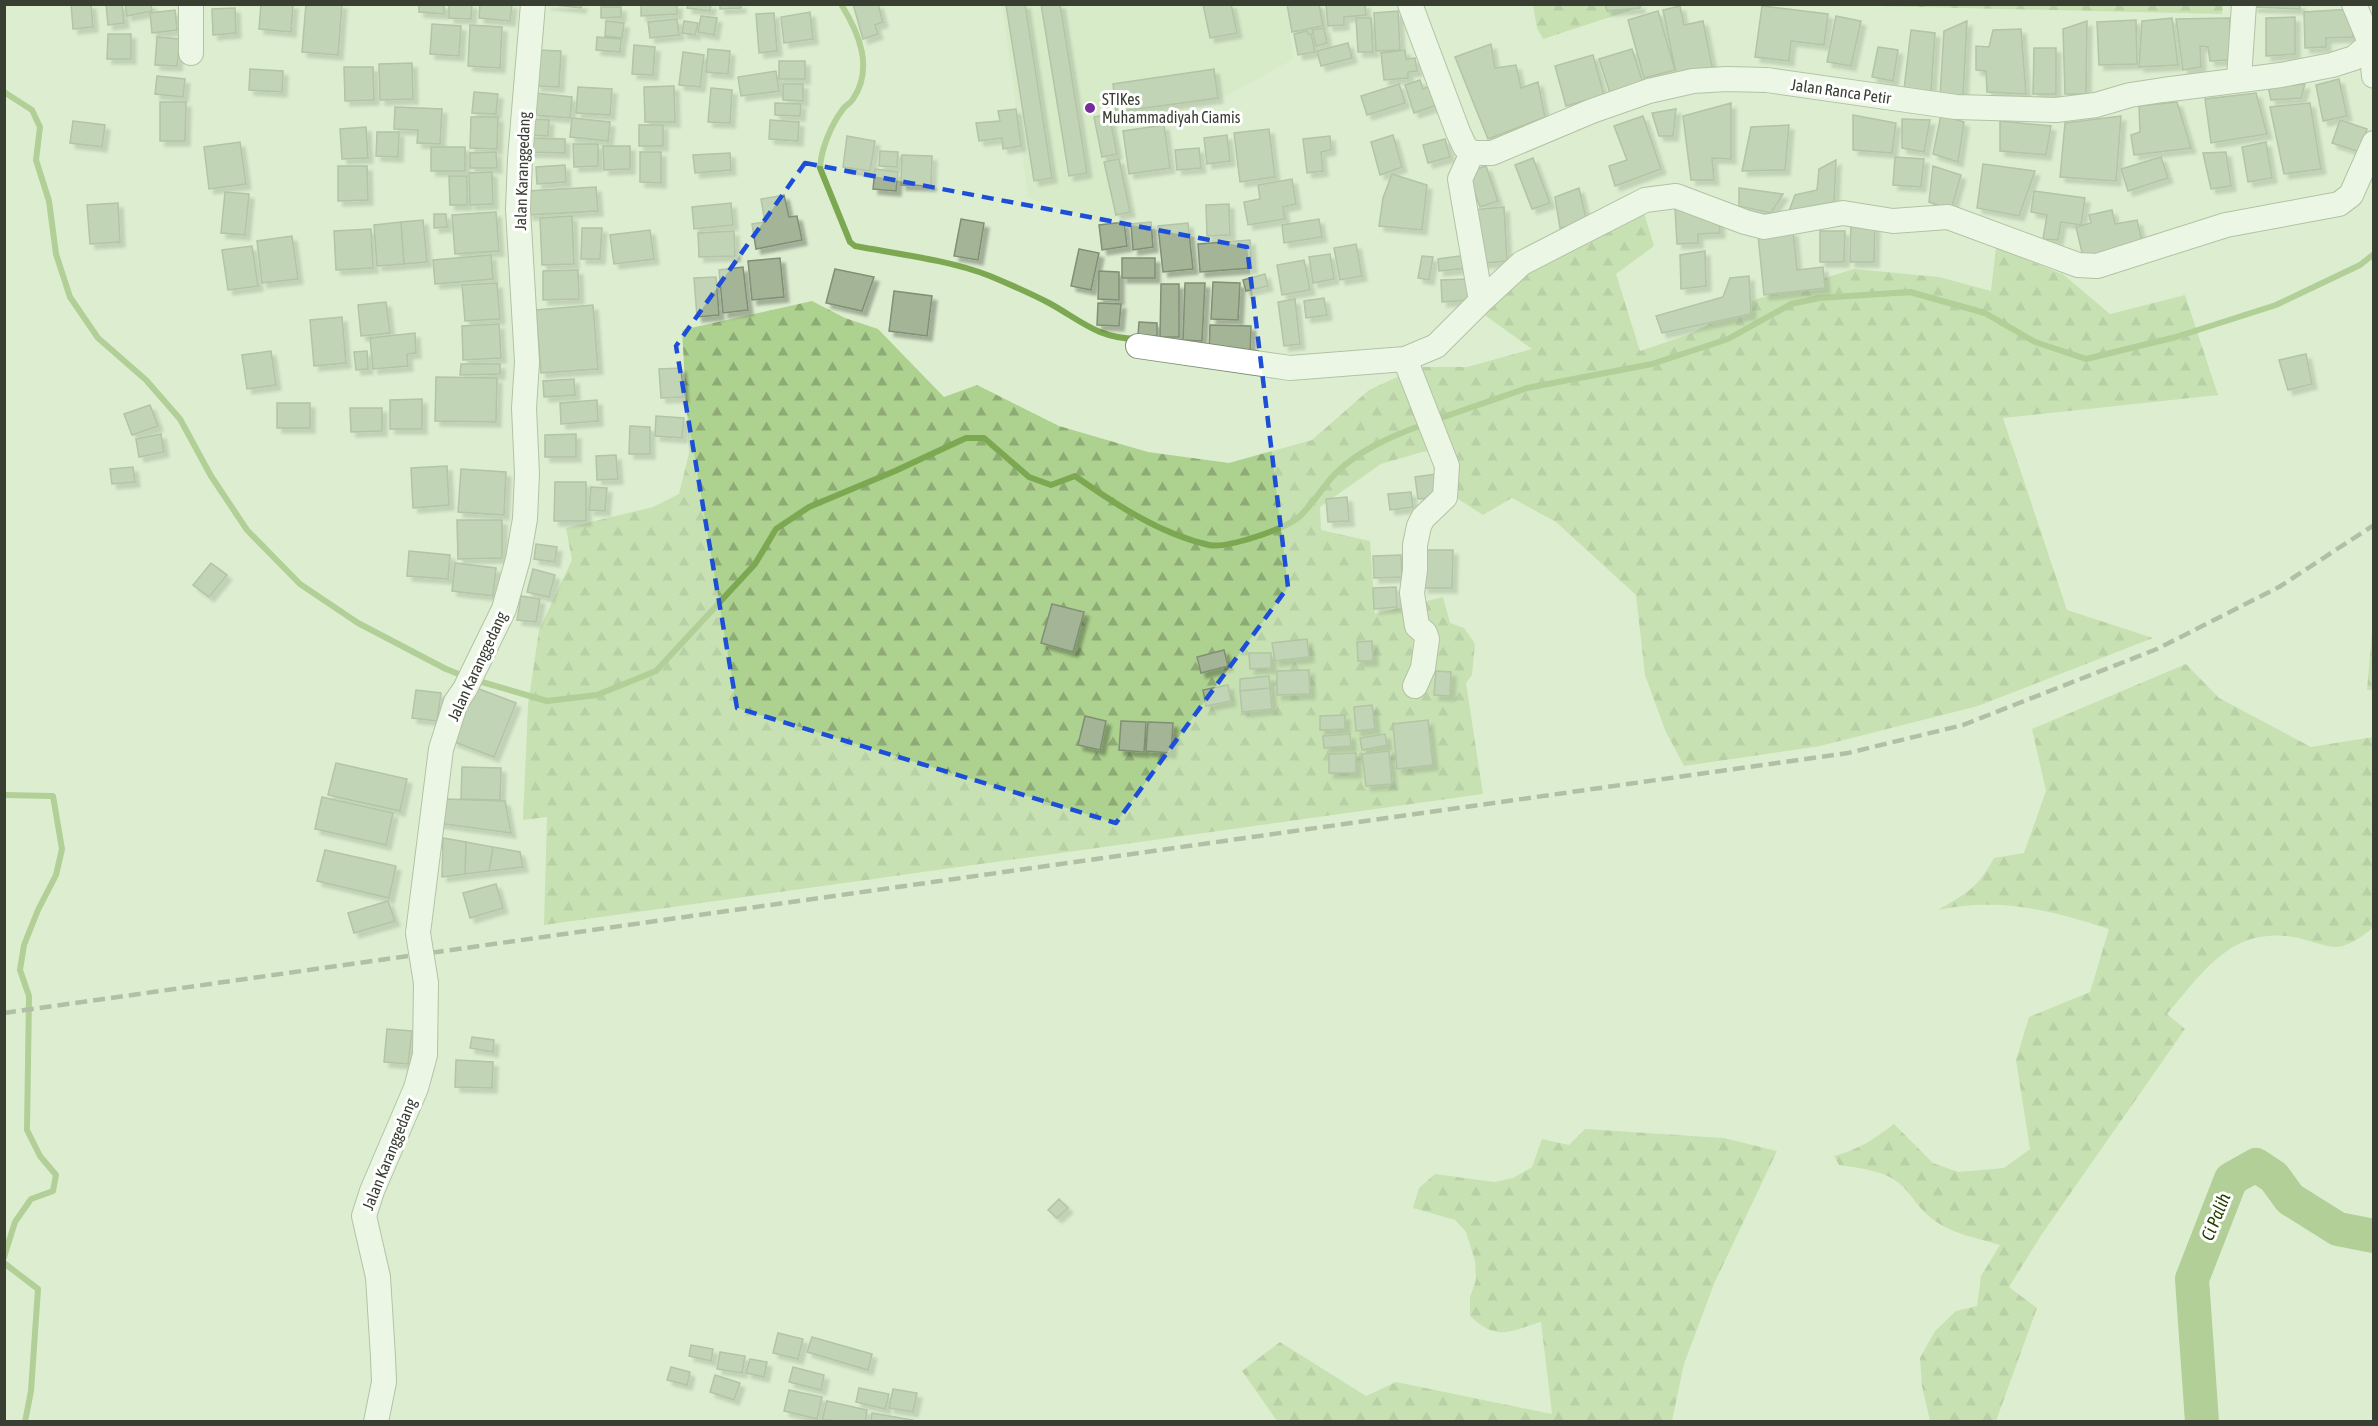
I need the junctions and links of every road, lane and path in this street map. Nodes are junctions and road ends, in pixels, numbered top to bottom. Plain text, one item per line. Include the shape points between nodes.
1 (191, 4) edge
2 (533, 4) edge
3 (1410, 4) edge
4 (2244, 4) edge
5 (2354, 4) edge
6 (2372, 43) edge
7 (191, 53) dead end
8 (2373, 76) edge
9 (2239, 78) junction
10 (2373, 143) edge
11 (1472, 153) junction
12 (1481, 301) junction
13 (1138, 346) dead end
14 (1405, 359) junction
15 (1415, 686) dead end
16 (376, 1422) edge

1 - 7 street
2 - 16 street, Jalan Karanggedang, bridge via 518,209 527,362 525,519 504,609 456,702 441,749 418,933 426,983 425,1055 416,1088 364,1216 378,1277 383,1358 384,1382
3 - 11 street via 1458,132
4 - 9 street
5 - 6 street
6 - 8 street
6 - 9 street, Jalan Ranca Petir via 2354,58 2332,65
9 - 11 street, Jalan Ranca Petir via 2056,110 1956,107 1767,80 1693,81 1592,111 1492,153
10 - 12 street via 2351,195 2339,204 2226,225 2097,266 2078,266 1948,217 1893,221 1843,213 1764,227 1668,196 1645,200 1538,254 1522,263
11 - 12 street via 1460,179
12 - 14 street via 1436,346
13 - 14 street via 1290,368
14 - 15 street via 1448,476 1445,497 1423,518 1415,545 1412,593 1417,626 1427,639 1423,668

